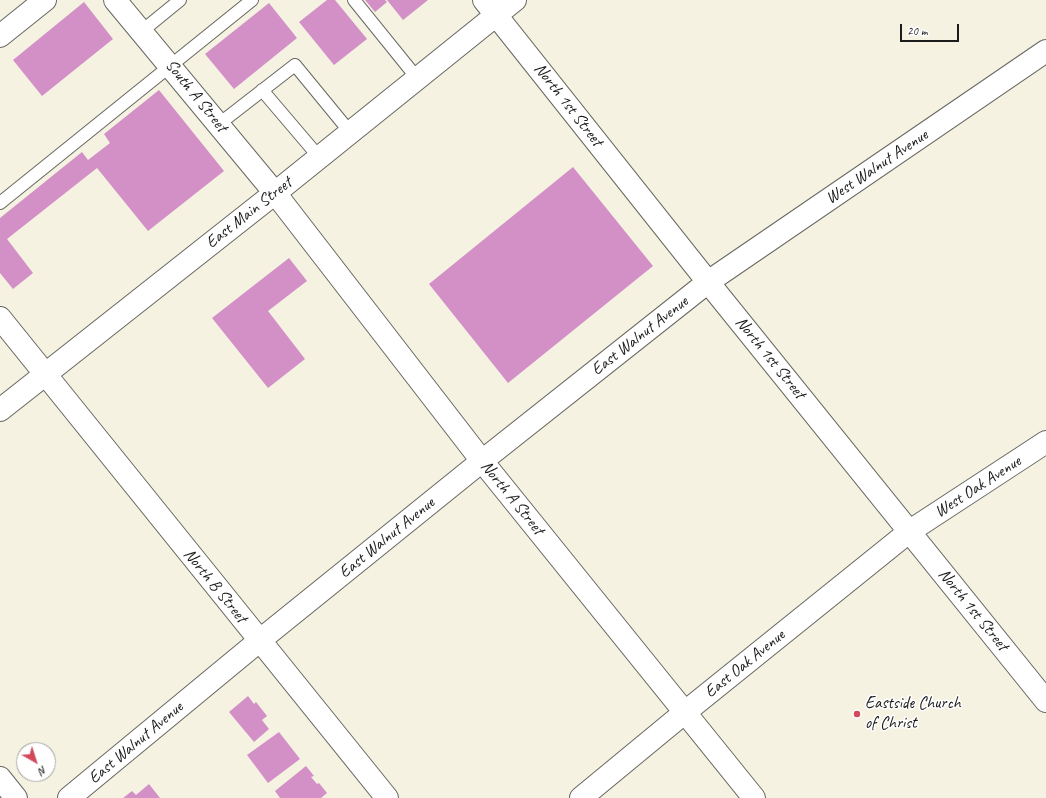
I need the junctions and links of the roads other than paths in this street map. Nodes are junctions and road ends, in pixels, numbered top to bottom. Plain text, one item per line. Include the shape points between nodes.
1 (45, 0) edge
2 (115, 0) edge
3 (180, 0) edge
4 (252, 0) edge
5 (354, 0) edge
6 (515, 0) edge
7 (490, 7) edge
8 (142, 32) junction
9 (0, 36) edge
10 (1046, 51) edge
11 (171, 66) junction
12 (417, 78) junction
13 (262, 90) junction
14 (219, 124) junction
15 (350, 132) junction
16 (319, 157) junction
17 (275, 193) junction
18 (0, 203) edge
19 (708, 282) junction
20 (0, 318) edge
21 (45, 373) junction
22 (0, 410) edge
23 (1046, 442) edge
24 (482, 461) junction
25 (910, 531) junction
26 (259, 641) junction
27 (1046, 701) edge
28 (684, 713) junction
29 (0, 778) edge
30 (16, 798) edge
31 (69, 798) edge
32 (387, 798) edge
33 (581, 798) edge
34 (754, 798) edge

1 - 9 street
2 - 8 street, South A Street
3 - 8 lane
4 - 11 lane
5 - 12 lane
6 - 7 street, East Main Street
7 - 12 street, East Main Street
7 - 19 street, North 1st Street
8 - 11 street, South A Street
10 - 19 street, West Walnut Avenue
11 - 14 street, South A Street
11 - 18 lane
12 - 15 street, East Main Street
13 - 14 lane
13 - 15 lane via 295,65
13 - 16 lane
14 - 17 street, South A Street
15 - 16 street, East Main Street
16 - 17 street, East Main Street
17 - 21 street, East Main Street
17 - 24 street, North A Street
19 - 24 street, East Walnut Avenue
19 - 25 street, North 1st Street
20 - 21 street, North B Street
21 - 22 street, East Main Street
21 - 26 street, North B Street
23 - 25 street, West Oak Avenue
24 - 26 street, East Walnut Avenue
24 - 28 street, North A Street
25 - 27 street, North 1st Street
25 - 28 street, East Oak Avenue
26 - 31 street, East Walnut Avenue
26 - 32 street, North B Street
28 - 33 street, East Oak Avenue
28 - 34 street, North A Street
29 - 30 street

